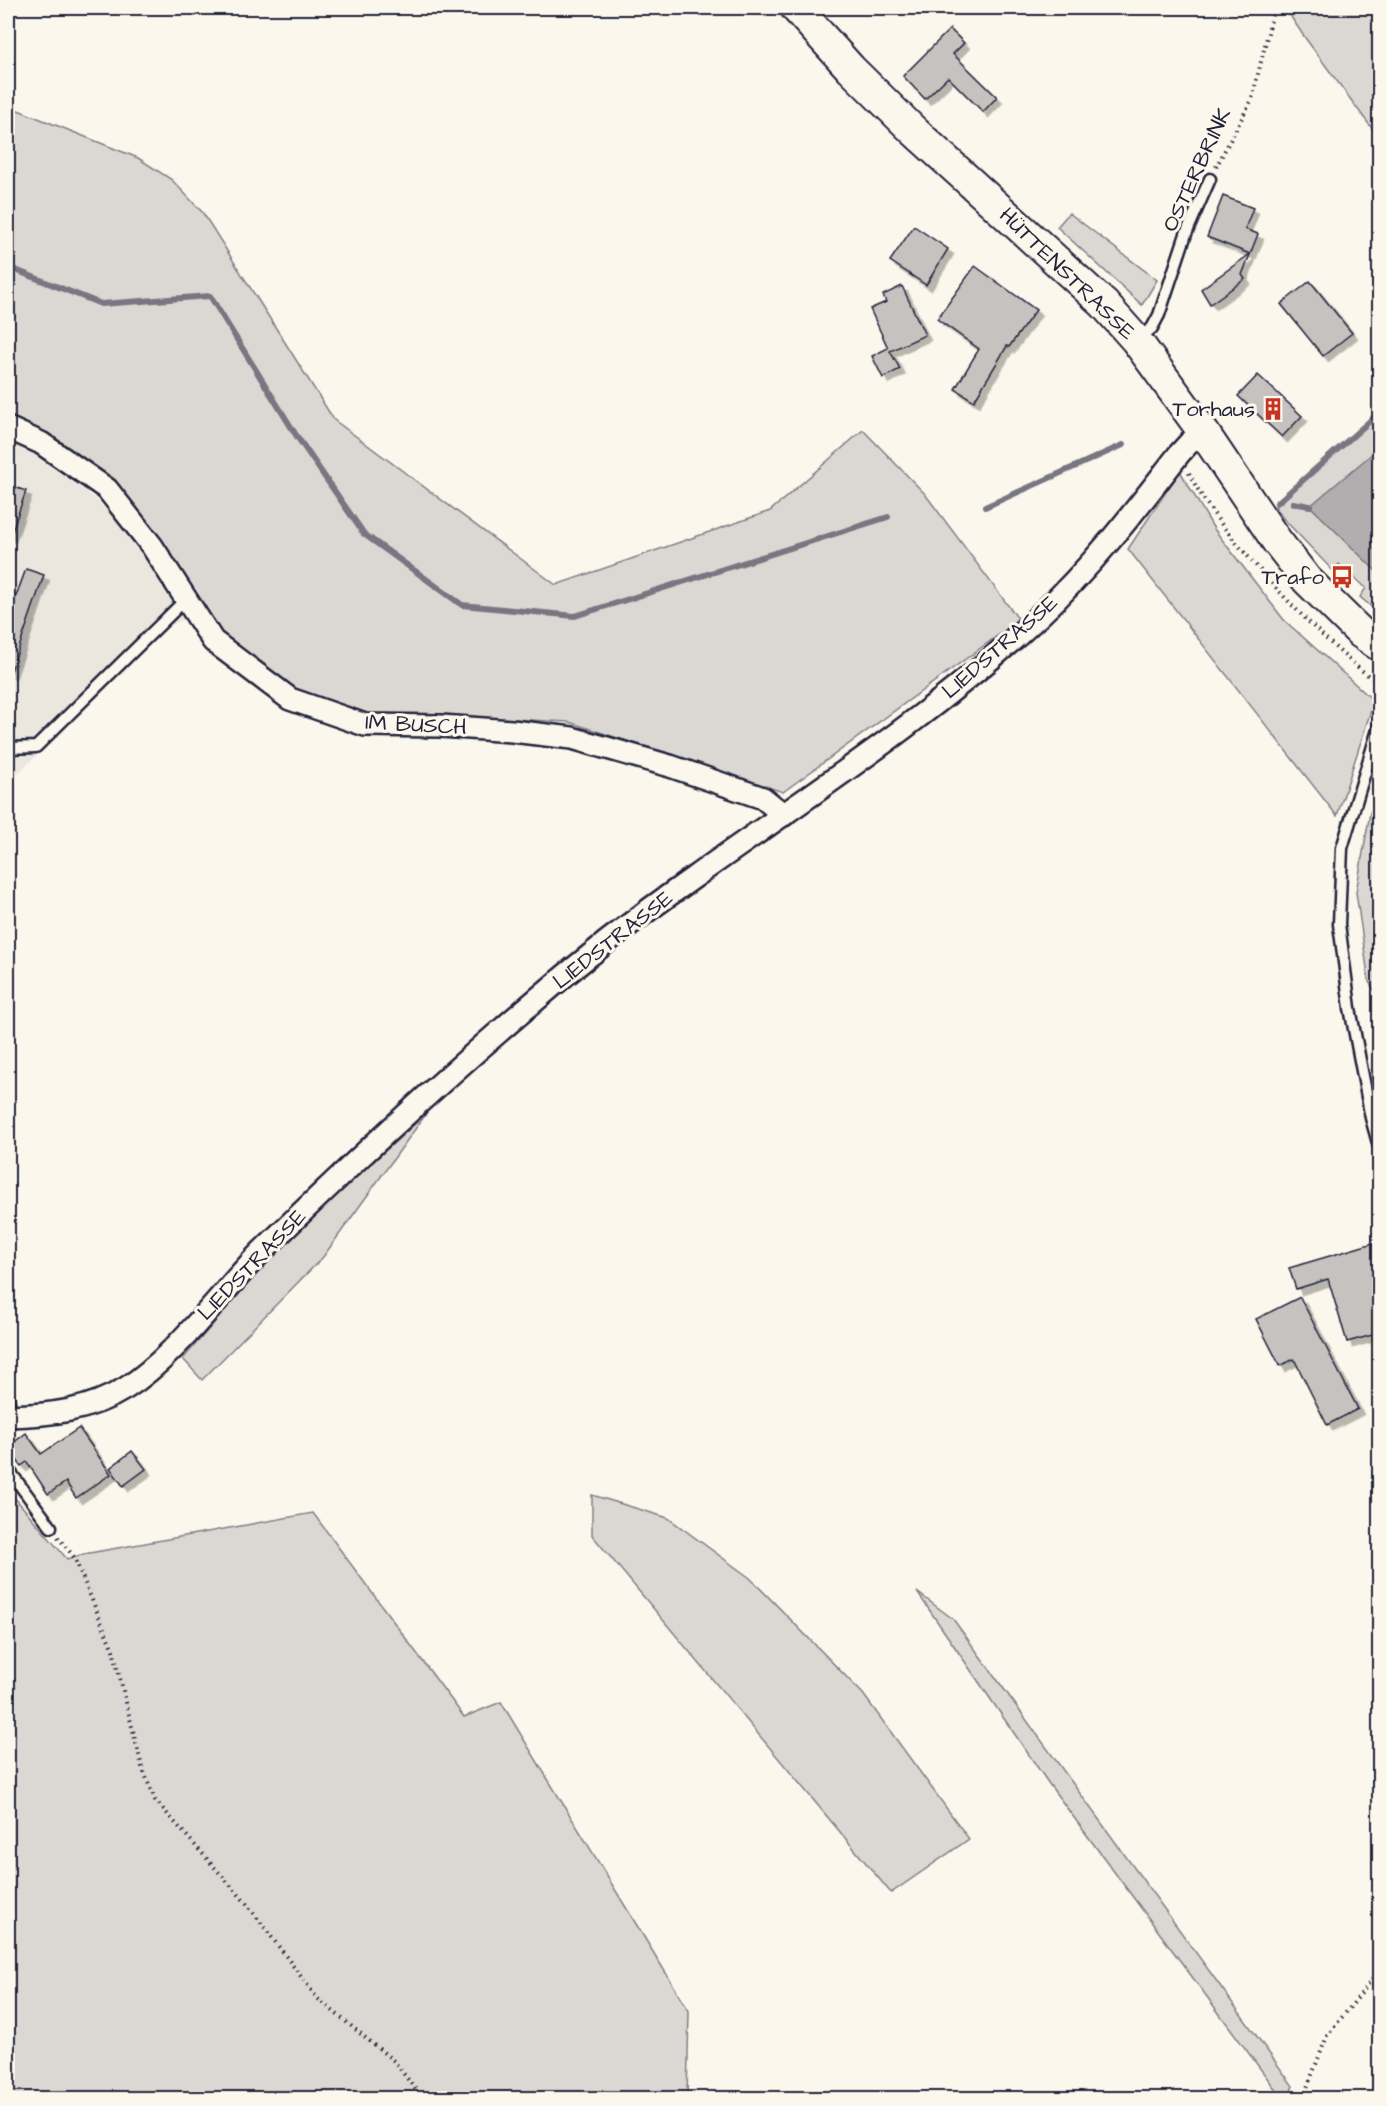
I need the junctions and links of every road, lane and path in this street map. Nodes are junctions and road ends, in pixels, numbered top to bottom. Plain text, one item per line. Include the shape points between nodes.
1 (796, 8) edge
2 (1274, 8) edge
3 (1210, 179) joint
4 (1136, 340) junction
5 (8, 428) edge
6 (1204, 433) junction
7 (185, 600) junction
8 (1380, 646) edge
9 (1380, 723) edge
10 (8, 748) edge
11 (784, 815) junction
12 (1380, 1150) edge
13 (9, 1409) edge
14 (8, 1469) edge
15 (51, 1527) joint
16 (1380, 1970) edge
17 (417, 2098) edge
18 (1304, 2098) edge

1 - 4 main road, HÜTTENSTRASSE via 881,100 1104,304
2 - 3 path, OSTERBRINK via 1252,99
3 - 4 lane, OSTERBRINK via 1186,234 1159,315 1152,328
4 - 6 main road, HÜTTENSTRASSE
5 - 7 street, IM BUSCH via 41,443 107,489 152,546
6 - 8 main road, HÜTTENSTRASSE via 1307,580 1361,633
6 - 11 street, LIEDSTRASSE via 1179,454 1118,532 1032,622 916,720
7 - 10 lane via 36,747
7 - 11 street, IM BUSCH via 213,641 290,699 365,725 441,726 572,738 763,798
9 - 12 lane via 1342,848 1339,924 1350,1008
11 - 13 street, LIEDSTRASSE via 681,886 525,1009 267,1246 182,1338 128,1387 100,1403 48,1415
14 - 15 lane
15 - 17 path via 74,1557 113,1650 142,1767 155,1800 247,1904 317,1998 394,2061 416,2090
16 - 18 path via 1327,2036

